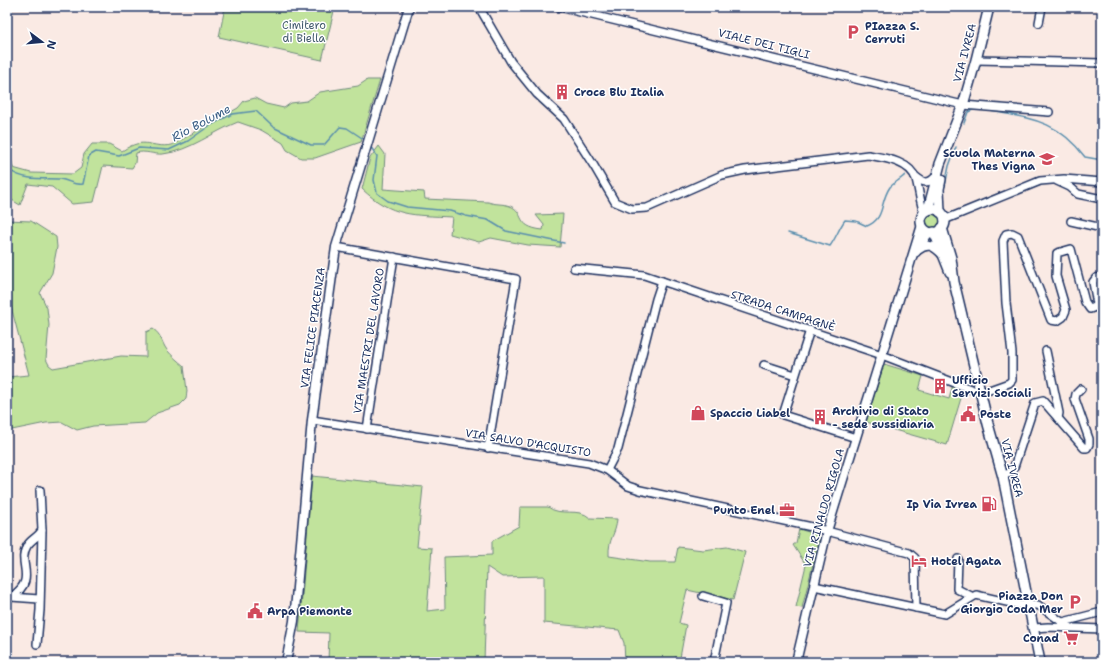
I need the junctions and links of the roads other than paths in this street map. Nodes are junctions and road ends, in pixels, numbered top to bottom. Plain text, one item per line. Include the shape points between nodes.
1 (409, 7) edge
2 (479, 7) edge
3 (559, 7) edge
4 (989, 7) edge
5 (1042, 7) edge
6 (1039, 23) dead end
7 (976, 60) junction
8 (1102, 63) edge
9 (963, 105) junction
10 (1049, 112) dead end
11 (949, 144) junction
12 (913, 174) junction
13 (936, 176) junction
14 (1047, 180) junction
15 (1102, 182) edge
16 (1102, 199) edge
17 (926, 211) junction
18 (1071, 221) dead end
19 (922, 225) junction
20 (938, 225) junction
21 (1102, 228) edge
22 (336, 247) junction
23 (916, 252) junction
24 (942, 255) junction
25 (394, 257) junction
26 (574, 268) dead end
27 (907, 269) junction
28 (1102, 276) edge
29 (662, 282) junction
30 (954, 282) junction
31 (810, 330) junction
32 (1046, 351) dead end
33 (882, 355) junction
34 (764, 365) dead end
35 (795, 375) junction
36 (1081, 389) dead end
37 (981, 393) junction
38 (1058, 418) junction
39 (312, 420) junction
40 (367, 429) junction
41 (856, 438) junction
42 (488, 448) junction
43 (607, 470) junction
44 (1003, 477) junction
45 (40, 490) dead end
46 (42, 530) junction
47 (827, 531) junction
48 (958, 559) dead end
49 (814, 586) junction
50 (702, 596) dead end
51 (971, 596) junction
52 (9, 597) edge
53 (40, 599) junction
54 (1029, 605) junction
55 (916, 608) junction
56 (1102, 612) edge
57 (1060, 620) junction
58 (1048, 627) junction
59 (1069, 627) junction
60 (1034, 628) junction
61 (1102, 629) edge
62 (37, 644) dead end
63 (286, 662) edge
64 (714, 662) edge
65 (796, 662) edge
66 (1040, 662) edge

1 - 22 street, VIA FELICE PIACENZA
2 - 12 street via 511,62 537,94 564,119 615,202 632,209 647,208 722,175 745,170 868,155 900,163
3 - 9 street, VIALE DEI TIGLI
4 - 7 main road, VIA IVREA
5 - 6 street
7 - 8 street
7 - 9 main road, VIA IVREA
9 - 10 street
9 - 11 main road, VIA IVREA
11 - 13 main road, VIA IVREA
11 - 20 main road, VIA IVREA via 939,189
12 - 13 street via 926,183 931,182
12 - 17 street
13 - 17 main road, VIA IVREA
14 - 15 street
14 - 16 street via 1062,182 1078,194
14 - 20 street via 1004,194
17 - 19 main road, VIA IVREA via 921,218
17 - 20 main road via 932,209
18 - 21 street
19 - 20 main road
19 - 27 street, VIA RINALDO RIGOLA
20 - 23 street, VIA RINALDO RIGOLA
20 - 24 main road, VIA IVREA
20 - 30 main road, VIA IVREA via 951,258
22 - 25 street
22 - 39 street, VIA FELICE PIACENZA
23 - 24 street via 929,245
23 - 27 street, VIA RINALDO RIGOLA
24 - 30 main road, VIA IVREA
25 - 40 street, VIA MAESTRI DEL LAVORO
25 - 42 street via 516,279
26 - 29 street, STRADA CAMPAGNÈ via 644,276
27 - 33 street, VIA RINALDO RIGOLA
28 - 37 street via 1093,282 1097,304 1095,308 1090,309 1085,302 1071,249 1057,253 1056,276 1066,310 1063,317 1051,320 1018,236 1006,234 1002,241 1012,380 1009,384
29 - 31 street, STRADA CAMPAGNÈ
29 - 43 street via 618,450
30 - 37 main road, VIA IVREA
31 - 33 street, STRADA CAMPAGNÈ
31 - 35 street
32 - 38 street via 1060,413
33 - 37 street, STRADA CAMPAGNÈ
33 - 41 street, VIA RINALDO RIGOLA
34 - 35 street
35 - 41 street via 782,415
36 - 38 street via 1075,399 1089,439 1087,448 1084,448
37 - 44 main road, VIA IVREA
38 - 44 street via 1043,401 1035,403 1016,465
39 - 40 street, VIA SALVO D'ACQUISTO
39 - 63 street, VIA FELICE PIACENZA via 294,621
40 - 42 street, VIA SALVO D'ACQUISTO
41 - 47 street, VIA RINALDO RIGOLA
42 - 43 street, VIA SALVO D'ACQUISTO via 581,462
43 - 47 street, VIA SALVO D'ACQUISTO via 628,486 640,490
44 - 54 main road, VIA IVREA
45 - 46 street
46 - 52 street via 25,552 24,584 20,591
46 - 53 street
47 - 49 street, VIA RINALDO RIGOLA
47 - 55 street, VIA SALVO D'ACQUISTO via 913,556
48 - 51 street via 957,589
49 - 55 street
49 - 65 street, VIA RINALDO RIGOLA
50 - 64 street via 726,603
51 - 54 street
51 - 55 street via 949,613 941,614
52 - 53 street
53 - 62 street
54 - 57 street via 1038,605
54 - 60 main road, VIA IVREA
56 - 57 street
57 - 58 street
57 - 59 street
58 - 59 street
58 - 60 street
59 - 61 street
60 - 66 main road, VIA IVREA

